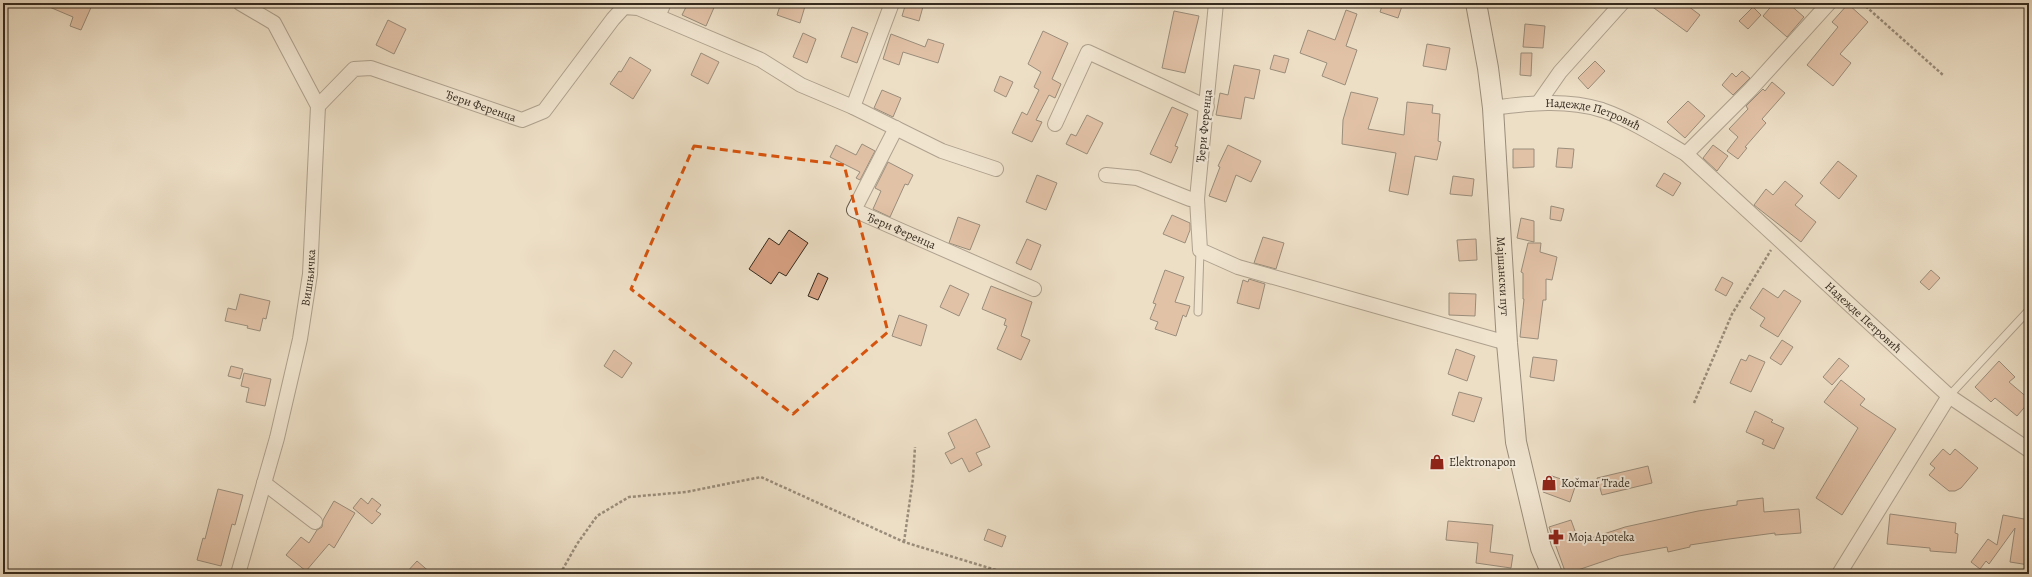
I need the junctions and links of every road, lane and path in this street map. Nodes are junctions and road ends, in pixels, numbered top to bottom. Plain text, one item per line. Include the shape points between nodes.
1 (240, 3) edge
2 (664, 3) edge
3 (892, 3) edge
4 (1216, 3) edge
5 (1476, 3) edge
6 (1622, 3) edge
7 (1829, 3) edge
8 (1862, 3) edge
9 (658, 16) junction
10 (1943, 75) dead end
11 (1539, 102) junction
12 (318, 106) junction
13 (853, 107) junction
14 (1207, 108) junction
15 (1492, 108) junction
16 (1055, 124) dead end
17 (896, 128) junction
18 (1686, 154) junction
19 (996, 169) dead end
20 (1106, 175) dead end
21 (1197, 199) junction
22 (1778, 238) junction
23 (1200, 250) junction
24 (1034, 289) dead end
25 (2029, 310) edge
26 (1198, 312) dead end
27 (1507, 343) junction
28 (1949, 396) junction
29 (1694, 403) dead end
30 (916, 447) dead end
31 (2029, 450) edge
32 (264, 483) junction
33 (315, 522) dead end
34 (904, 542) junction
35 (1541, 548) junction
36 (238, 574) edge
37 (560, 574) edge
38 (1009, 574) edge
39 (1541, 574) edge
40 (1552, 574) edge
41 (1839, 574) edge

1 - 12 street via 274,23
2 - 9 street
3 - 13 street
4 - 14 street, Ђери Ференца
5 - 15 street, Мајшански пут via 1488,68
6 - 11 street via 1560,72
7 - 18 street via 1751,89
8 - 10 path
9 - 12 street, Ђери Ференца via 638,8 624,7 544,111 522,120 371,68 354,69
9 - 13 street, Ђери Ференца via 761,60 801,85
11 - 15 street, Надежде Петровић
11 - 18 street, Надежде Петровић via 1602,110
12 - 32 street, Вишњичка via 310,274 300,339
13 - 17 street, Ђери Ференца
14 - 16 street via 1088,52
14 - 21 street, Ђери Ференца
15 - 27 street, Мајшански пут
17 - 19 street, Ђери Ференца via 942,151
17 - 24 street, Ђери Ференца via 854,210
18 - 22 street, Надежде Петровић
20 - 21 street via 1137,178 1190,199
21 - 23 street, Ђери Ференца
22 - 28 street, Надежде Петровић
22 - 29 path via 1732,314
23 - 26 lane
23 - 27 street via 1238,266
25 - 28 lane
27 - 35 street, Мајшански пут via 1516,442
28 - 31 street, Надежде Петровић
28 - 41 street
30 - 34 path
32 - 33 street
32 - 36 street, Вишњичка
34 - 37 path via 761,477 686,492 629,497 597,516
34 - 38 path
35 - 39 street, Мајшански пут
35 - 40 street, Мајшански пут

